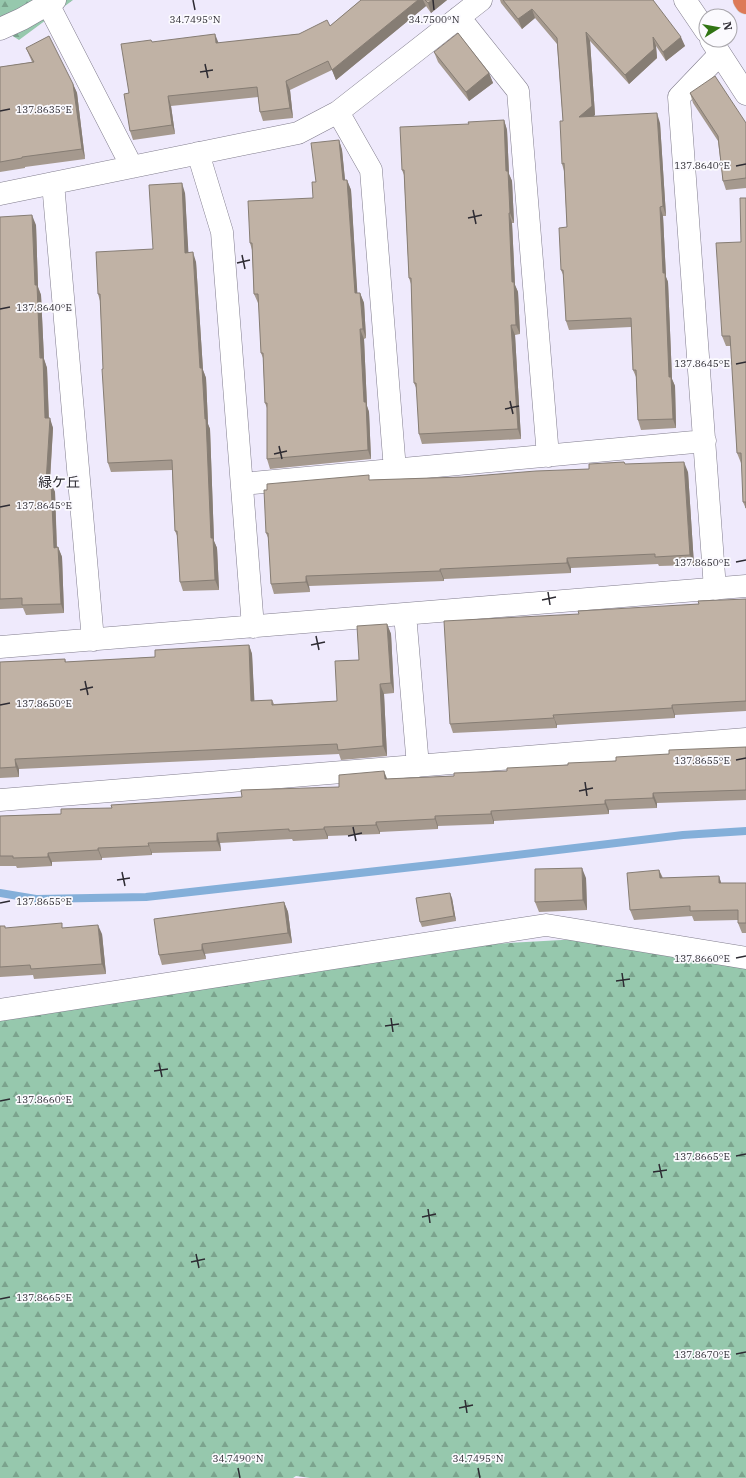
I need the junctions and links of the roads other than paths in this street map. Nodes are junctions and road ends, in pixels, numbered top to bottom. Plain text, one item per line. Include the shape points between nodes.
1 (481, 0) edge
2 (685, 0) edge
3 (744, 0) edge
4 (52, 2) edge
5 (746, 3) edge
6 (459, 18) junction
7 (698, 19) edge
8 (0, 29) edge
9 (715, 48) edge
10 (717, 48) edge
11 (746, 94) edge
12 (338, 112) junction
13 (198, 153) junction
14 (132, 167) junction
15 (53, 183) junction
16 (0, 194) edge
17 (705, 441) junction
18 (548, 456) junction
19 (395, 470) junction
20 (242, 484) junction
21 (746, 586) edge
22 (715, 589) junction
23 (405, 614) junction
24 (253, 627) junction
25 (93, 640) junction
26 (0, 647) edge
27 (746, 739) edge
28 (418, 766) junction
29 (0, 800) edge
30 (746, 958) edge
31 (0, 1010) edge

1 - 6 street
2 - 7 street
3 - 5 highway
4 - 8 street
4 - 14 street
6 - 12 street
6 - 18 street via 518,91
9 - 17 street via 679,97
10 - 11 street
12 - 13 street via 298,133
12 - 19 street via 371,170
13 - 14 street
13 - 20 street via 222,232
14 - 15 street
15 - 16 street
15 - 25 street
17 - 18 street
17 - 22 street
18 - 19 street
19 - 20 street
20 - 24 street
21 - 22 street
22 - 23 street
23 - 24 street
23 - 28 street
24 - 25 street
25 - 26 street
27 - 28 street
28 - 29 street
30 - 31 street via 546,925

